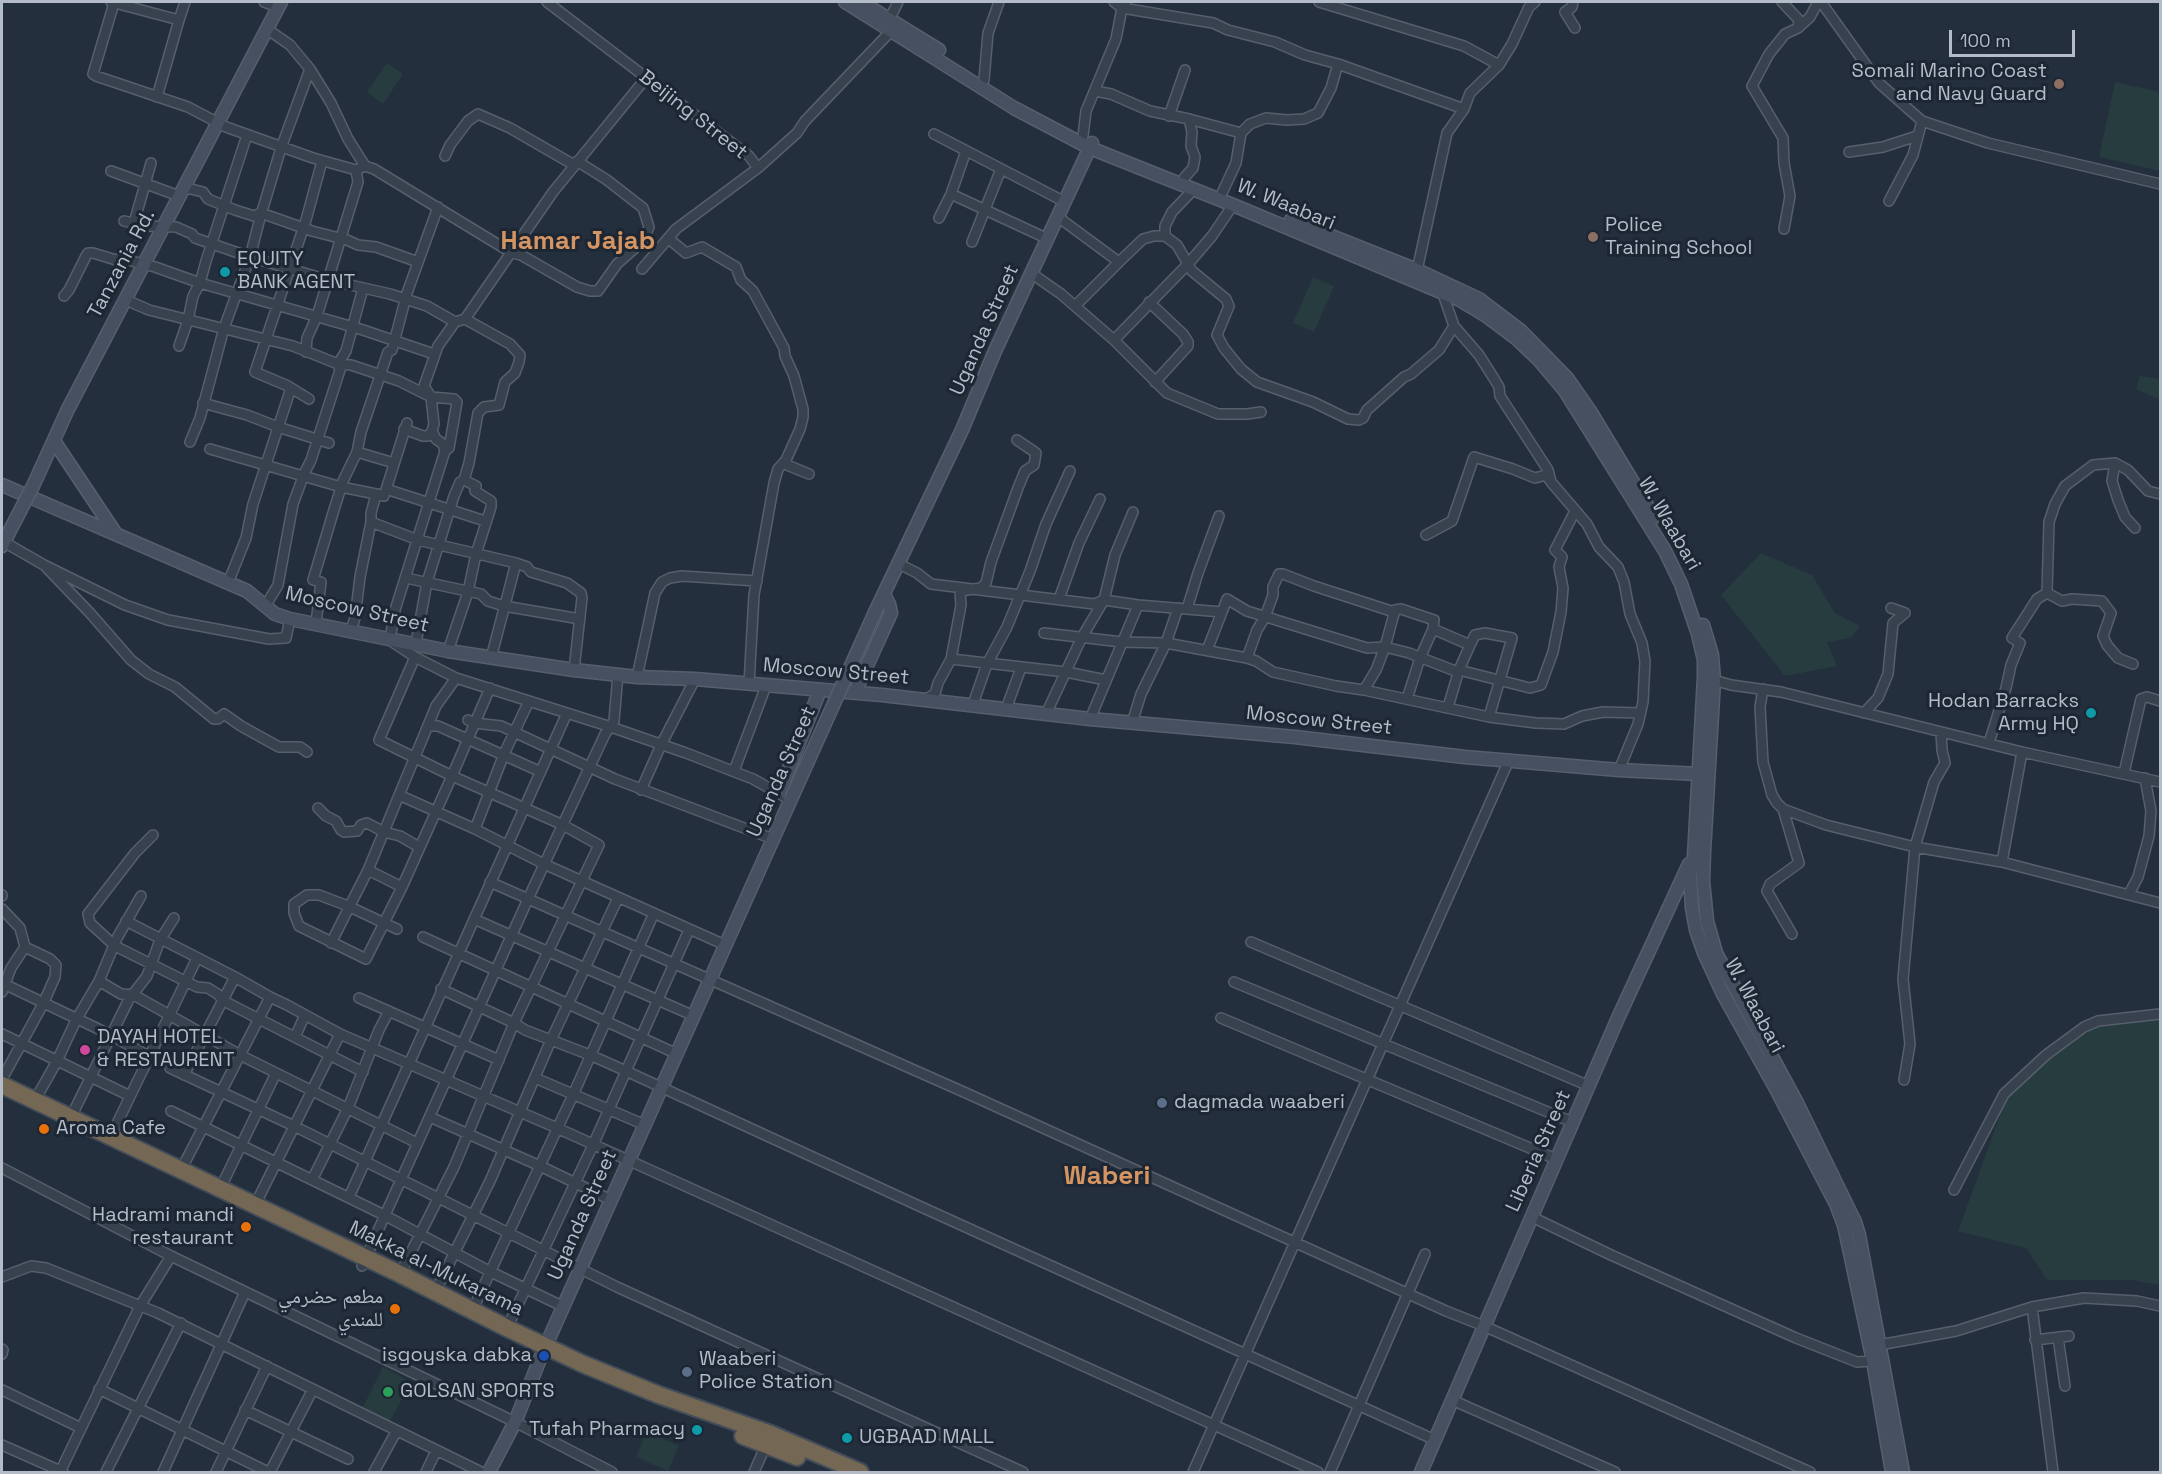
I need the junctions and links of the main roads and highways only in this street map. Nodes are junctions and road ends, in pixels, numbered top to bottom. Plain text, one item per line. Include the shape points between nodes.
1 (845, 2) edge
2 (861, 2) edge
3 (279, 4) edge
4 (891, 24) junction
5 (1088, 142) junction
6 (1416, 275) junction
7 (54, 441) junction
8 (2, 485) edge
9 (117, 535) junction
10 (3, 544) edge
11 (884, 594) junction
12 (1709, 679) junction
13 (820, 690) junction
14 (855, 692) junction
15 (1699, 774) junction
16 (791, 800) junction
17 (1699, 854) junction
18 (2, 1085) edge
19 (2, 1093) edge
20 (109, 1139) junction
21 (364, 1262) junction
22 (544, 1350) junction
23 (489, 1473) edge
24 (833, 1473) edge
25 (860, 1473) edge
26 (1421, 1473) edge
27 (1892, 1473) edge
28 (1903, 1473) edge

1 - 4 main road, W. Waabari
2 - 4 main road, W. Waabari
3 - 7 main road, Tanzania Rd.
4 - 5 main road, W. Waabari via 1022,106
4 - 5 main road, W. Waabari via 1014,108
5 - 6 main road, W. Waabari via 1222,193
5 - 6 main road, W. Waabari via 1233,205
5 - 11 main road, Uganda Street via 1065,202
6 - 12 main road, W. Waabari via 1517,339 1565,391 1646,518 1677,576
6 - 12 main road, W. Waabari via 1488,306 1529,339 1567,378 1643,498 1688,581 1713,655
7 - 9 main road
7 - 10 main road, Tanzania Rd., bridge
8 - 9 main road, Moscow Street
9 - 13 main road, Moscow Street via 247,591 275,614 290,619 448,651 574,670
11 - 14 main road via 891,612
11 - 16 main road, Uganda Street, bridge
12 - 15 main road, W. Waabari
12 - 17 main road, W. Waabari
13 - 14 main road, Moscow Street
13 - 16 main road via 784,781
14 - 15 main road, Moscow Street via 1424,753
15 - 17 main road, W. Waabari
16 - 22 main road, Uganda Street
17 - 26 main road, Liberia Street via 1686,870 1572,1122
17 - 27 main road, W. Waabari via 1690,876 1690,893 1704,953 1836,1203 1847,1237
17 - 28 main road, W. Waabari via 1707,921 1716,953 1797,1101 1855,1222
18 - 20 highway, Makka al-Mukarama
19 - 20 highway, Makka al-Mukarama
20 - 21 highway, Makka al-Mukarama
20 - 21 highway, Makka al-Mukarama via 255,1205
21 - 22 highway, Makka al-Mukarama
21 - 22 highway, Makka al-Mukarama via 400,1274
22 - 23 main road, Uganda Street
22 - 24 highway, Makka al-Mukarama
22 - 25 highway, Makka al-Mukarama via 771,1434

